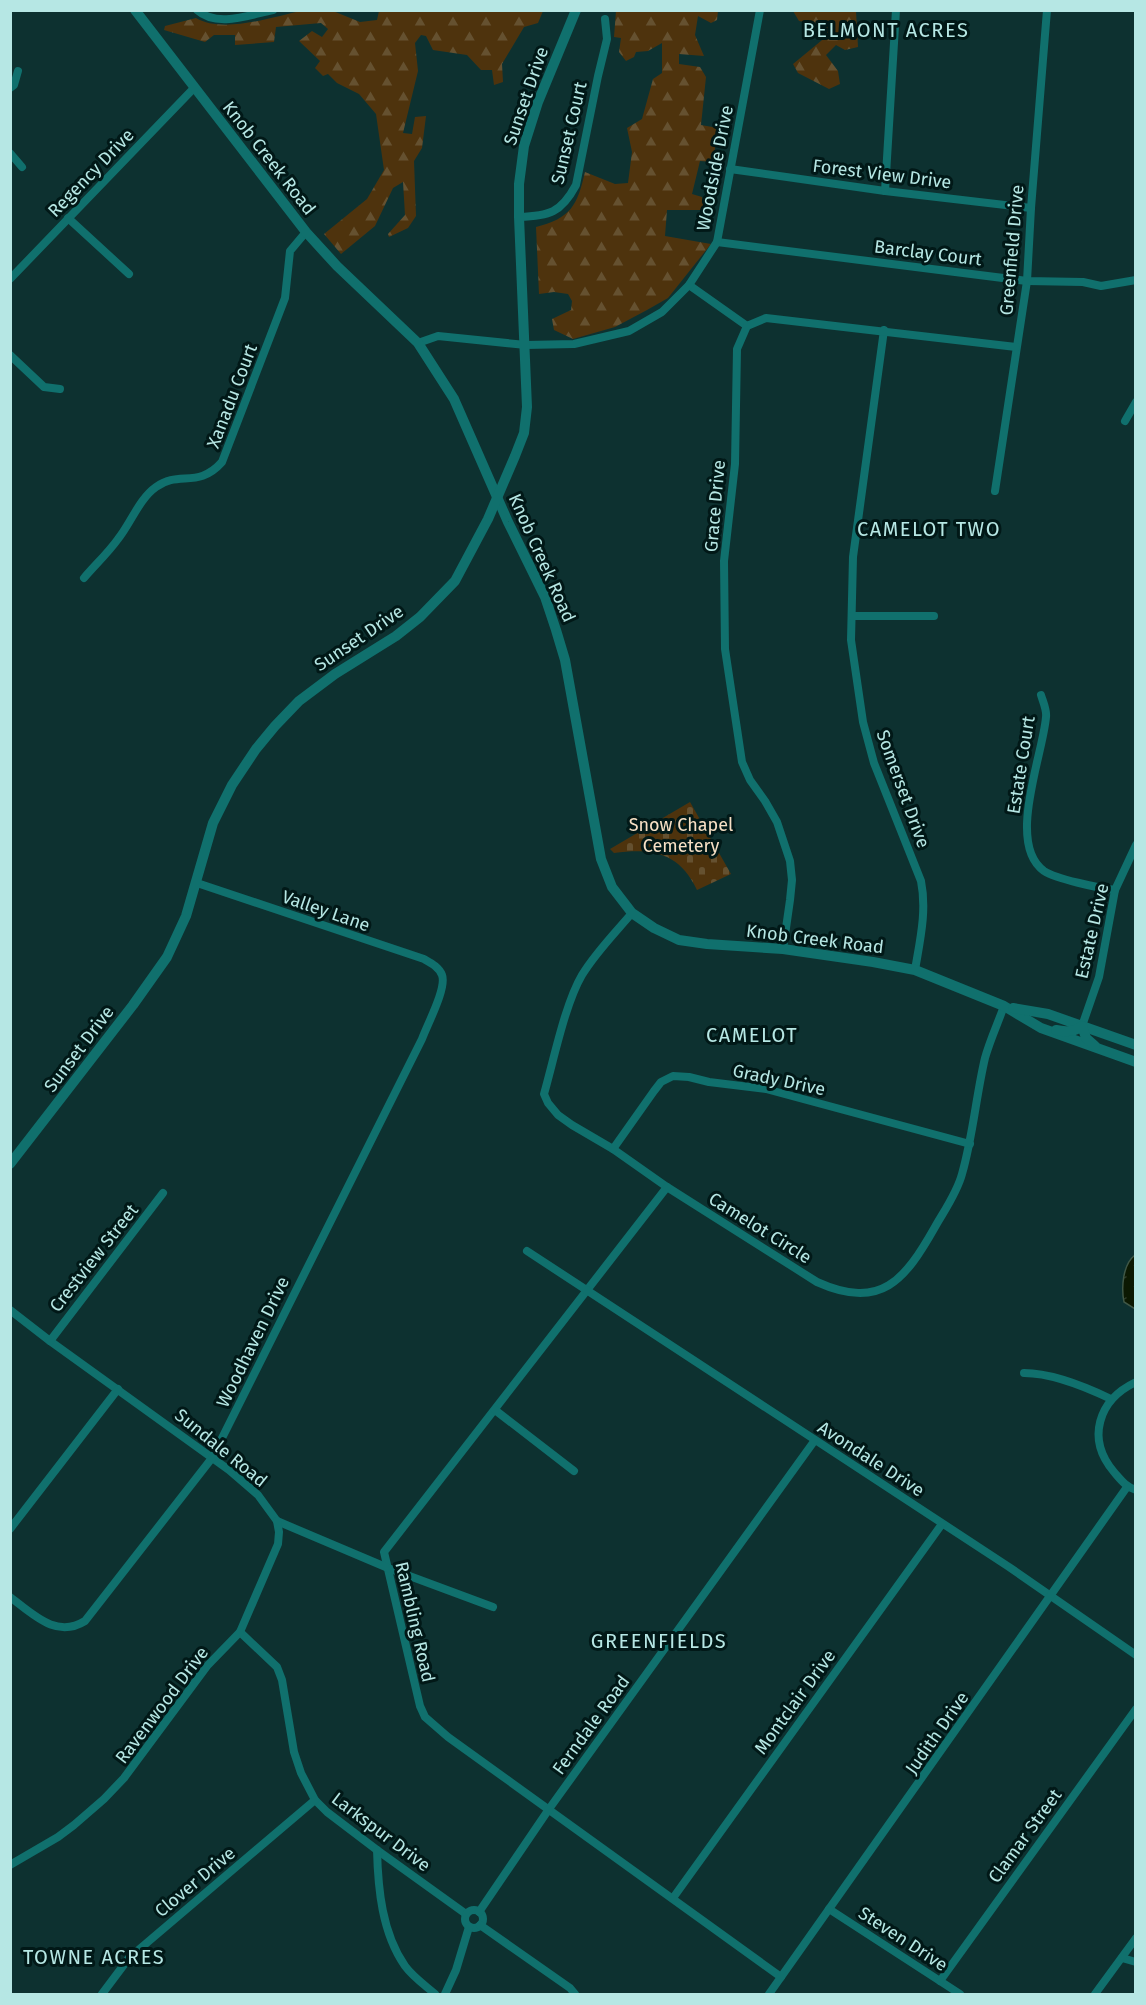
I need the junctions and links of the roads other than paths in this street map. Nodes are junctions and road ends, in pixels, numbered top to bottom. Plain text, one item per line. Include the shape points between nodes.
1 (135, 10) edge
2 (197, 10) edge
3 (273, 10) edge
4 (576, 10) edge
5 (760, 10) edge
6 (896, 10) edge
7 (1047, 10) edge
8 (605, 19) dead end
9 (18, 71) dead end
10 (10, 88) edge
11 (194, 88) junction
12 (10, 153) edge
13 (22, 167) dead end
14 (730, 169) junction
15 (885, 191) junction
16 (1031, 208) junction
17 (68, 218) junction
18 (519, 218) junction
19 (306, 232) junction
20 (717, 242) junction
21 (129, 274) dead end
22 (10, 279) edge
23 (1136, 280) edge
24 (1027, 281) junction
25 (689, 285) junction
26 (747, 326) junction
27 (884, 330) junction
28 (418, 343) junction
29 (525, 345) junction
30 (1016, 347) junction
31 (10, 355) edge
32 (60, 389) dead end
33 (1136, 402) edge
34 (1125, 421) dead end
35 (994, 491) dead end
36 (497, 499) junction
37 (84, 578) dead end
38 (852, 616) junction
39 (934, 616) dead end
40 (1041, 695) dead end
41 (1136, 844) edge
42 (197, 883) junction
43 (1115, 890) junction
44 (632, 913) junction
45 (783, 949) junction
46 (915, 970) junction
47 (442, 974) joint
48 (1004, 1006) junction
49 (1082, 1026) junction
50 (1041, 1028) junction
51 (1136, 1045) edge
52 (1099, 1050) junction
53 (1136, 1062) edge
54 (970, 1144) junction
55 (613, 1149) junction
56 (10, 1164) edge
57 (668, 1187) junction
58 (163, 1193) dead end
59 (527, 1251) dead end
60 (587, 1291) junction
61 (10, 1310) edge
62 (50, 1341) junction
63 (1024, 1373) dead end
64 (1136, 1382) edge
65 (118, 1389) junction
66 (1111, 1399) junction
67 (495, 1410) junction
68 (815, 1440) junction
69 (212, 1458) junction
70 (574, 1471) dead end
71 (1131, 1489) edge
72 (277, 1521) junction
73 (942, 1524) junction
74 (10, 1529) edge
75 (388, 1568) junction
76 (10, 1597) edge
77 (1051, 1598) junction
78 (493, 1607) dead end
79 (240, 1632) junction
80 (1136, 1655) edge
81 (1136, 1709) edge
82 (315, 1800) junction
83 (549, 1809) junction
84 (377, 1850) junction
85 (10, 1865) edge
86 (673, 1898) junction
87 (829, 1909) junction
88 (479, 1912) junction
89 (466, 1914) junction
90 (480, 1925) junction
91 (469, 1927) junction
92 (1136, 1938) edge
93 (1122, 1958) junction
94 (1136, 1962) edge
95 (781, 1977) junction
96 (940, 1981) junction
97 (102, 1995) edge
98 (435, 1995) edge
99 (445, 1995) edge
100 (575, 1995) edge
101 (769, 1995) edge
102 (960, 1995) edge
103 (1095, 1995) edge

1 - 11 main road, Knob Creek Road
2 - 3 street via 205,17 226,20
4 - 18 main road, Sunset Drive via 524,146
5 - 14 street, Woodside Drive
6 - 15 street
7 - 16 street, Greenfield Drive
8 - 18 street, Sunset Court via 607,39 576,185 569,198 550,214
9 - 10 street
11 - 17 street, Regency Drive
11 - 19 main road, Knob Creek Road
12 - 13 street
14 - 15 street, Forest View Drive
14 - 20 street, Woodside Drive
15 - 16 street, Forest View Drive
16 - 24 street, Greenfield Drive
17 - 21 street
17 - 22 street, Regency Drive
18 - 29 main road, Sunset Drive
19 - 28 main road, Knob Creek Road
19 - 37 street, Xanadu Court via 290,251 281,310 222,462 208,475 172,479 152,489 118,539
20 - 24 street, Barclay Court
20 - 25 street, Woodside Drive
23 - 24 street, Barclay Court via 1101,286
24 - 30 street, Greenfield Drive
25 - 26 street
25 - 29 street, Woodside Drive via 662,312 629,331 574,344
26 - 27 street via 778,318
26 - 45 street, Grace Drive via 737,349 735,464 724,561 725,639 742,762 777,822 790,861 792,880
27 - 30 street
27 - 38 street, Somerset Drive via 853,557
28 - 29 street, Woodside Drive via 438,336
28 - 36 main road, Knob Creek Road via 454,399
29 - 36 main road, Sunset Drive via 524,433
30 - 35 street, Greenfield Drive
31 - 32 street via 44,387
33 - 34 street
36 - 42 main road, Sunset Drive via 465,564 447,590 396,636 299,701 256,749 232,784 213,823
36 - 44 main road, Knob Creek Road via 545,597 556,630 565,660 601,859 612,887
38 - 39 street
38 - 46 street, Somerset Drive via 851,640 863,722 874,763 924,897
40 - 43 street, Estate Court via 1047,714 1026,824 1030,851 1044,871
41 - 43 street, Estate Drive
42 - 47 street, Valley Lane via 424,959
42 - 56 main road, Sunset Drive via 167,957
43 - 49 street, Estate Drive via 1099,977
44 - 45 main road, Knob Creek Road via 679,940
44 - 55 street, Camelot Circle via 581,977 544,1094 558,1115
45 - 46 main road, Knob Creek Road
46 - 48 main road, Knob Creek Road
47 - 69 street, Woodhaven Drive via 440,991 422,1039
48 - 49 main road, Knob Creek Road via 1048,1014
48 - 50 main road, Knob Creek Road
48 - 54 street, Camelot Circle via 986,1057
49 - 50 main road via 1062,1032
49 - 51 main road, Knob Creek Road
49 - 52 main road via 1086,1038
50 - 52 main road, Knob Creek Road
52 - 53 main road, Knob Creek Road
54 - 55 street, Grady Drive via 766,1089 673,1076 661,1082
54 - 57 street, Camelot Circle via 961,1177 923,1247 901,1278 876,1292 849,1293 817,1282
55 - 57 street, Camelot Circle
57 - 60 street, Rambling Road
58 - 62 street, Crestview Street
59 - 60 street, Avondale Drive
60 - 67 street, Rambling Road
60 - 68 street, Avondale Drive
61 - 62 street, Sundale Road
62 - 65 street, Sundale Road
63 - 66 street via 1061,1380
64 - 66 street
65 - 69 street, Sundale Road
65 - 74 street
66 - 71 street via 1101,1420 1099,1440 1104,1459
67 - 70 street
67 - 75 street, Rambling Road via 384,1552
68 - 73 street, Avondale Drive
68 - 83 street, Ferndale Road
69 - 72 street, Sundale Road via 252,1489
69 - 76 street, Woodhaven Drive via 85,1621 69,1628 51,1626
71 - 77 street, Judith Drive
72 - 75 street
72 - 79 street, Ravenwood Drive via 278,1544
73 - 77 street, Avondale Drive
73 - 86 street, Montclair Drive
75 - 78 street
75 - 83 street, Rambling Road via 425,1717
77 - 80 street, Avondale Drive
77 - 87 street, Judith Drive
79 - 82 street, Larkspur Drive via 277,1667 294,1752
79 - 85 street, Ravenwood Drive via 207,1666 115,1789 58,1837
81 - 96 street, Clamar Street
82 - 84 street, Larkspur Drive
82 - 97 street, Clover Drive via 129,1958
83 - 86 street, Rambling Road
83 - 88 street, Ferndale Road
84 - 89 street, Larkspur Drive
84 - 98 street via 384,1919 392,1940 406,1967
86 - 95 street, Rambling Road
87 - 95 street, Judith Drive
87 - 96 street, Steven Drive
88 - 89 street
88 - 90 street
89 - 91 street
90 - 91 street
90 - 100 street
91 - 99 street
92 - 93 street
93 - 94 street
93 - 103 street
95 - 101 street, Judith Drive
96 - 102 street, Steven Drive

